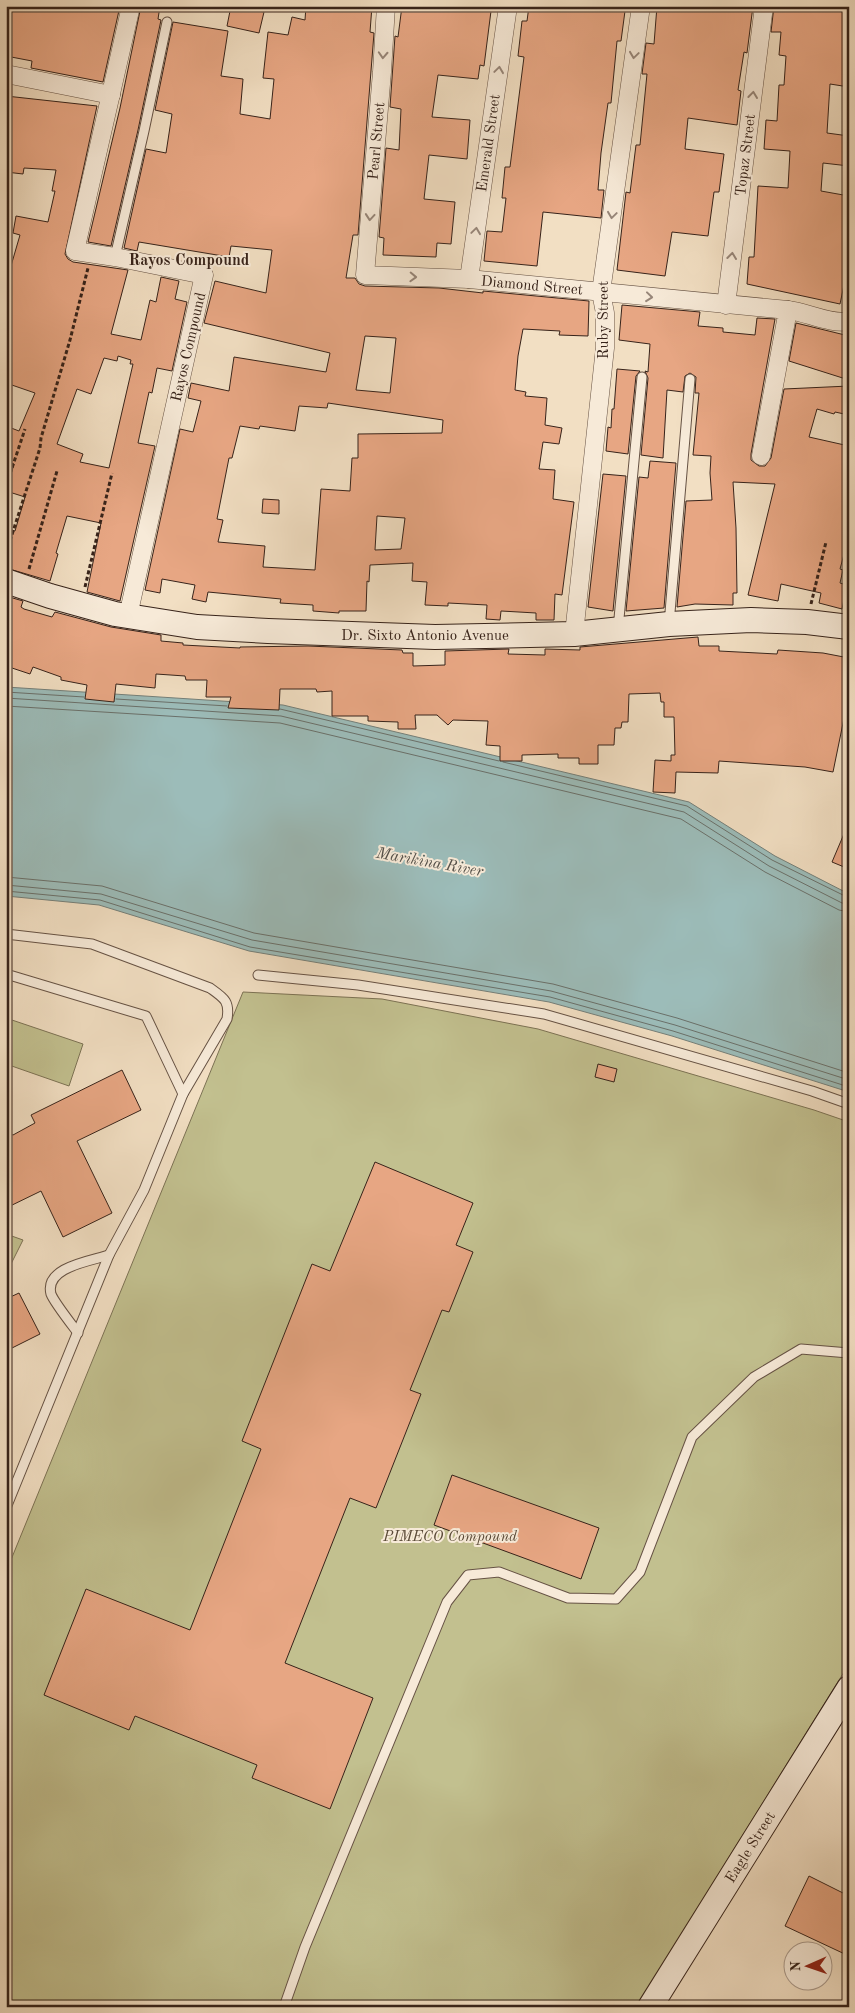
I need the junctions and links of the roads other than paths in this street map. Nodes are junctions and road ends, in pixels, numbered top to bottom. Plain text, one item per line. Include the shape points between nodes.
1 (131, 6) edge
2 (386, 6) edge
3 (508, 6) edge
4 (641, 6) edge
5 (764, 6) edge
6 (167, 22) dead end
7 (6, 74) edge
8 (111, 95) junction
9 (115, 257) junction
10 (365, 275) joint
11 (469, 279) junction
12 (601, 292) junction
13 (726, 305) junction
14 (788, 310) junction
15 (849, 321) edge
16 (642, 377) dead end
17 (690, 379) dead end
18 (761, 456) dead end
19 (6, 581) edge
20 (128, 616) junction
21 (669, 624) junction
22 (849, 627) edge
23 (618, 629) junction
24 (574, 634) junction
25 (6, 934) edge
26 (6, 974) edge
27 (258, 974) dead end
28 (183, 1094) junction
29 (849, 1104) edge
30 (109, 1255) junction
31 (78, 1333) junction
32 (849, 1353) edge
33 (6, 1508) edge
34 (849, 1688) edge
35 (284, 2007) edge
36 (650, 2007) edge

1 - 8 street, Rayos Compound
2 -> 10 street, Pearl Street
11 -> 3 street, Emerald Street
4 -> 12 street, Ruby Street
13 -> 5 street, Topaz Street
6 - 9 lane
7 - 8 street
8 - 9 street, Rayos Compound via 75,251
9 - 20 street, Rayos Compound via 204,275
10 -> 11 street, Diamond Street
11 - 12 street, Diamond Street
12 -> 13 street, Diamond Street
12 - 24 street, Ruby Street via 605,348
13 - 14 street, Diamond Street
14 - 15 street, Diamond Street via 838,322
14 - 18 street
16 - 23 lane
17 - 21 lane
19 - 20 main road, Dr. Sixto Antonio Avenue
20 - 24 main road, Dr. Sixto Antonio Avenue via 197,627 294,633 435,637
21 - 22 main road, Dr. Sixto Antonio Avenue via 751,620
21 - 23 main road, Dr. Sixto Antonio Avenue
23 - 24 main road, Dr. Sixto Antonio Avenue
25 - 28 lane via 92,944 210,988 223,997 229,1007 227,1019
26 - 28 lane via 146,1016
27 - 29 lane via 358,984 544,1014
28 - 30 lane via 144,1190
30 - 31 lane
30 - 31 lane via 63,1269 53,1279 51,1294
31 - 33 lane
32 - 35 lane via 801,1349 754,1377 692,1437 640,1572 616,1599 568,1598 499,1572 468,1575 448,1602 305,1947
34 - 36 main road, Eagle Street

